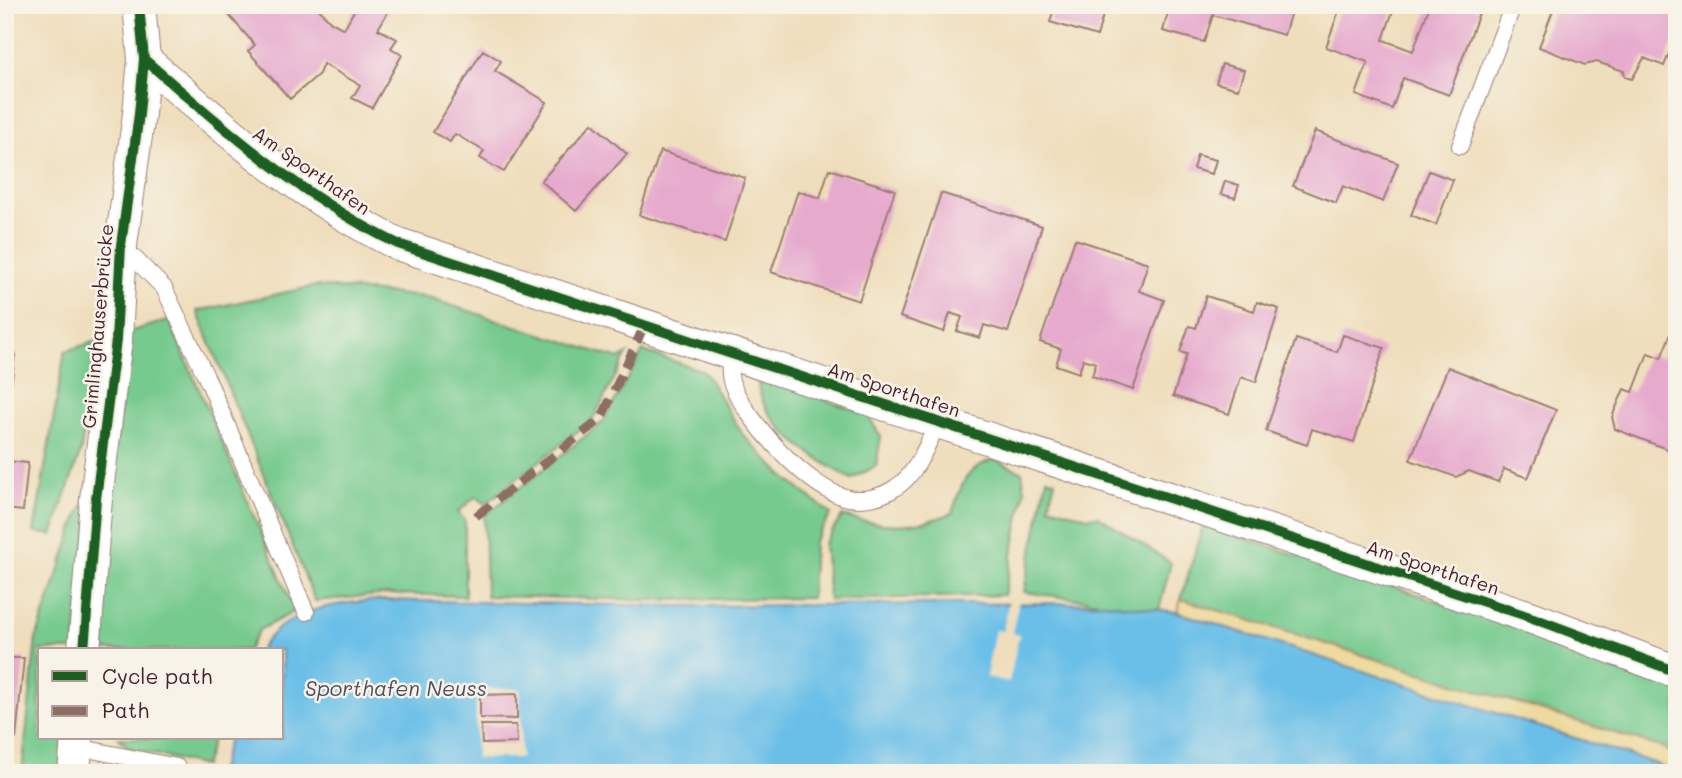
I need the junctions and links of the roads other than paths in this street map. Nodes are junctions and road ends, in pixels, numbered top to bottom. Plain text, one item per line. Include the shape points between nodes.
1 (139, 5) edge
2 (1513, 5) edge
3 (144, 60) junction
4 (1460, 146) dead end
5 (121, 245) junction
6 (730, 352) junction
7 (938, 422) junction
8 (306, 612) dead end
9 (84, 648) edge
10 (1677, 672) edge
11 (76, 753) edge
12 (177, 767) dead end

1 - 3 street, Grimlinghauserbrücke
2 - 4 lane
3 - 5 street, Grimlinghauserbrücke
3 - 6 street, Am Sporthafen via 225,130 353,222 398,244
5 - 8 lane via 164,288 211,385
5 - 9 street, Grimlinghauserbrücke via 116,340 96,499
6 - 7 street, Am Sporthafen
6 - 7 lane via 731,381 743,405 789,461 848,498 873,498 895,488 915,469
7 - 10 street, Am Sporthafen via 1534,618
11 - 12 lane

